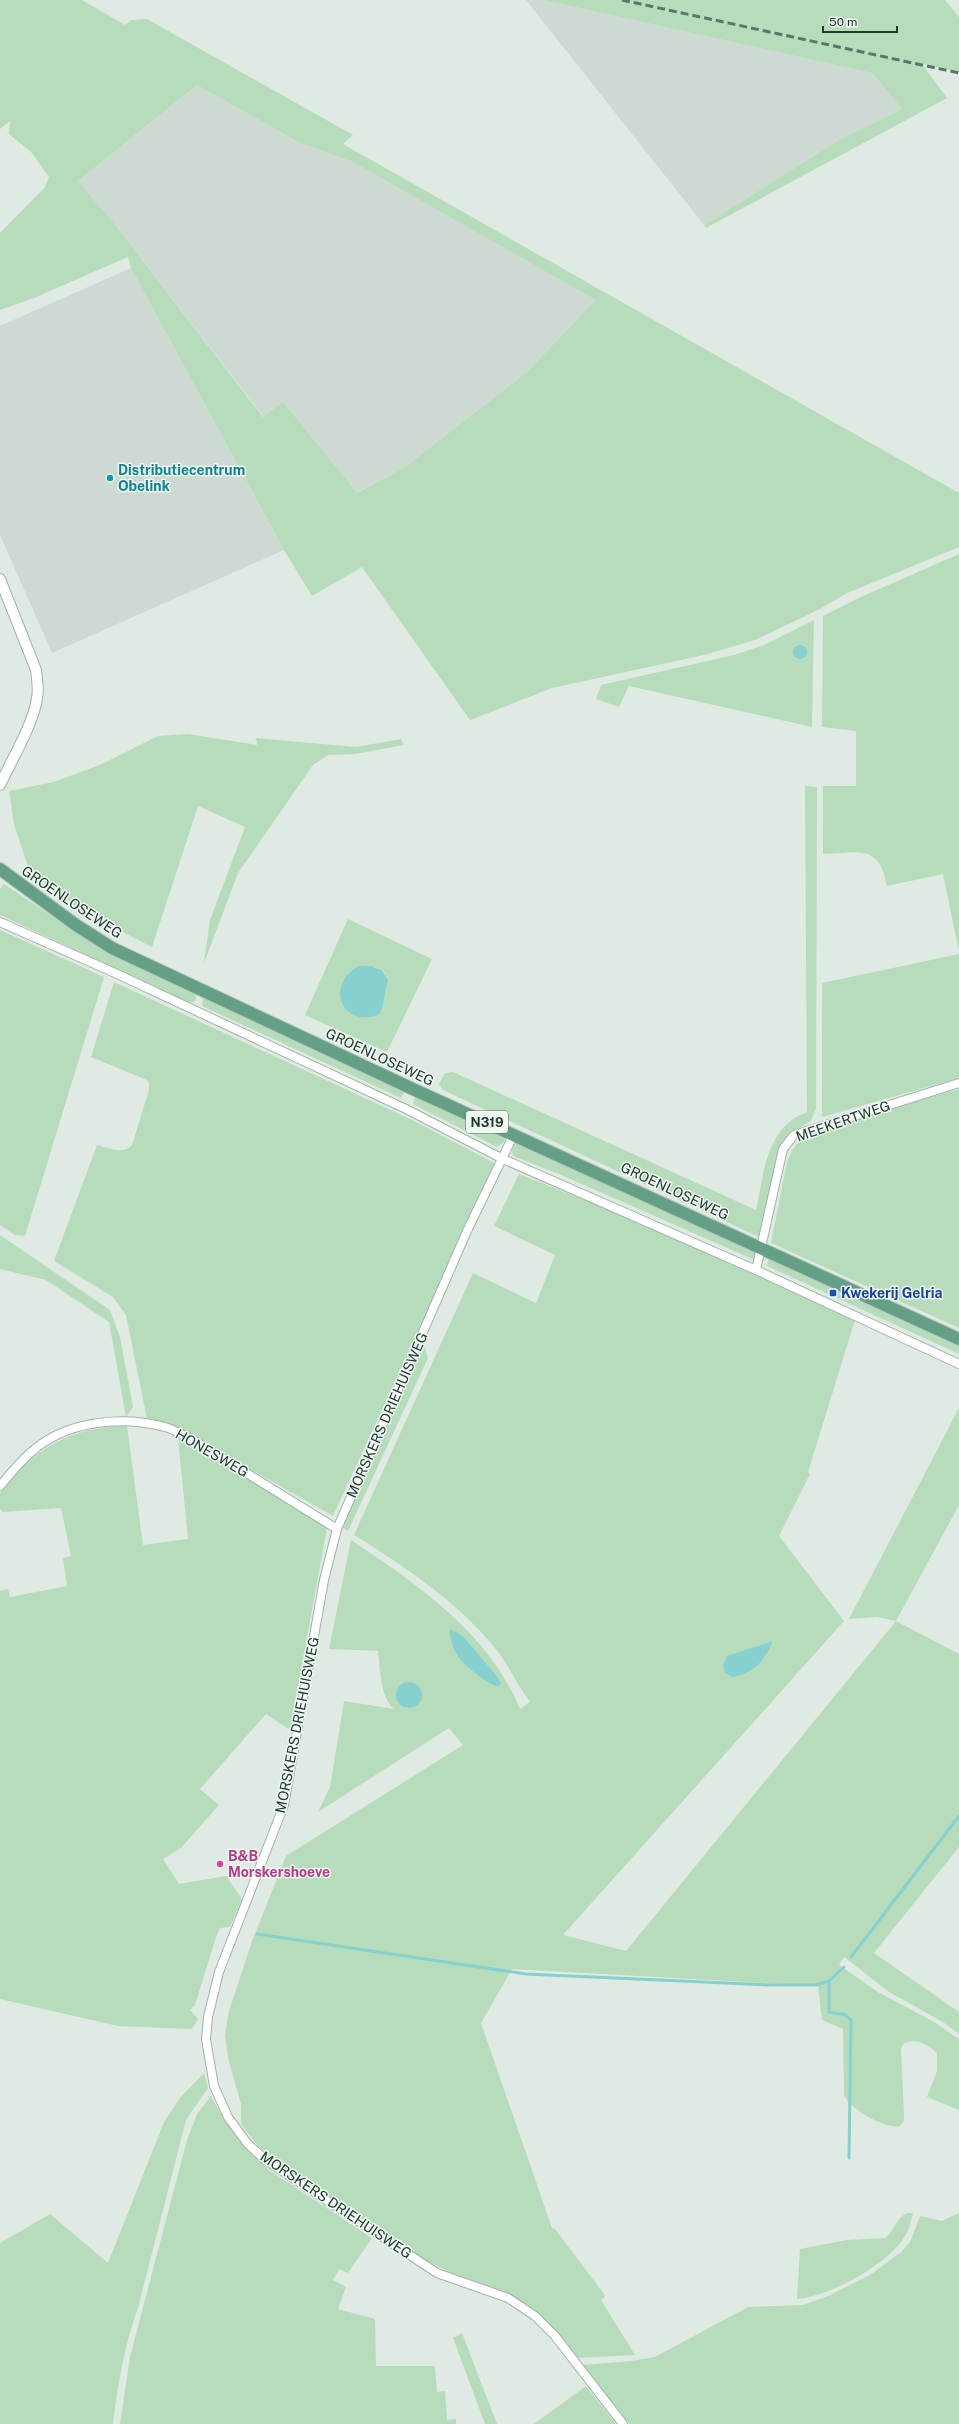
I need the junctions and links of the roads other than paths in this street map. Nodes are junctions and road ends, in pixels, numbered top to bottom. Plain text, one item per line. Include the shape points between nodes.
1 (0, 579) edge
2 (0, 785) edge
3 (0, 869) edge
4 (0, 922) edge
5 (959, 1083) edge
6 (514, 1134) junction
7 (503, 1159) junction
8 (761, 1248) junction
9 (756, 1270) junction
10 (959, 1339) edge
11 (959, 1364) edge
12 (0, 1486) edge
13 (337, 1529) junction
14 (623, 2424) edge

1 - 2 street via 36,670 37,684 37,699 31,718
3 - 6 main road, GROENLOSEWEG / N319 via 112,948
4 - 7 street via 406,1109
5 - 8 street, MEEKERTWEG via 794,1135 783,1148
6 - 7 street, MORSKERS DRIEHUISWEG
6 - 8 main road, GROENLOSEWEG / N319
7 - 9 street
7 - 13 street, MORSKERS DRIEHUISWEG via 467,1231
8 - 9 street
8 - 10 main road, GROENLOSEWEG / N319
9 - 11 street
12 - 13 street, HONESWEG via 30,1453 58,1436 102,1422 136,1421 166,1427 190,1438
13 - 14 street, MORSKERS DRIEHUISWEG via 324,1580 284,1805 219,1972 208,2017 206,2039 214,2086 228,2117 247,2143 264,2159 437,2273 508,2298 535,2316 555,2336

